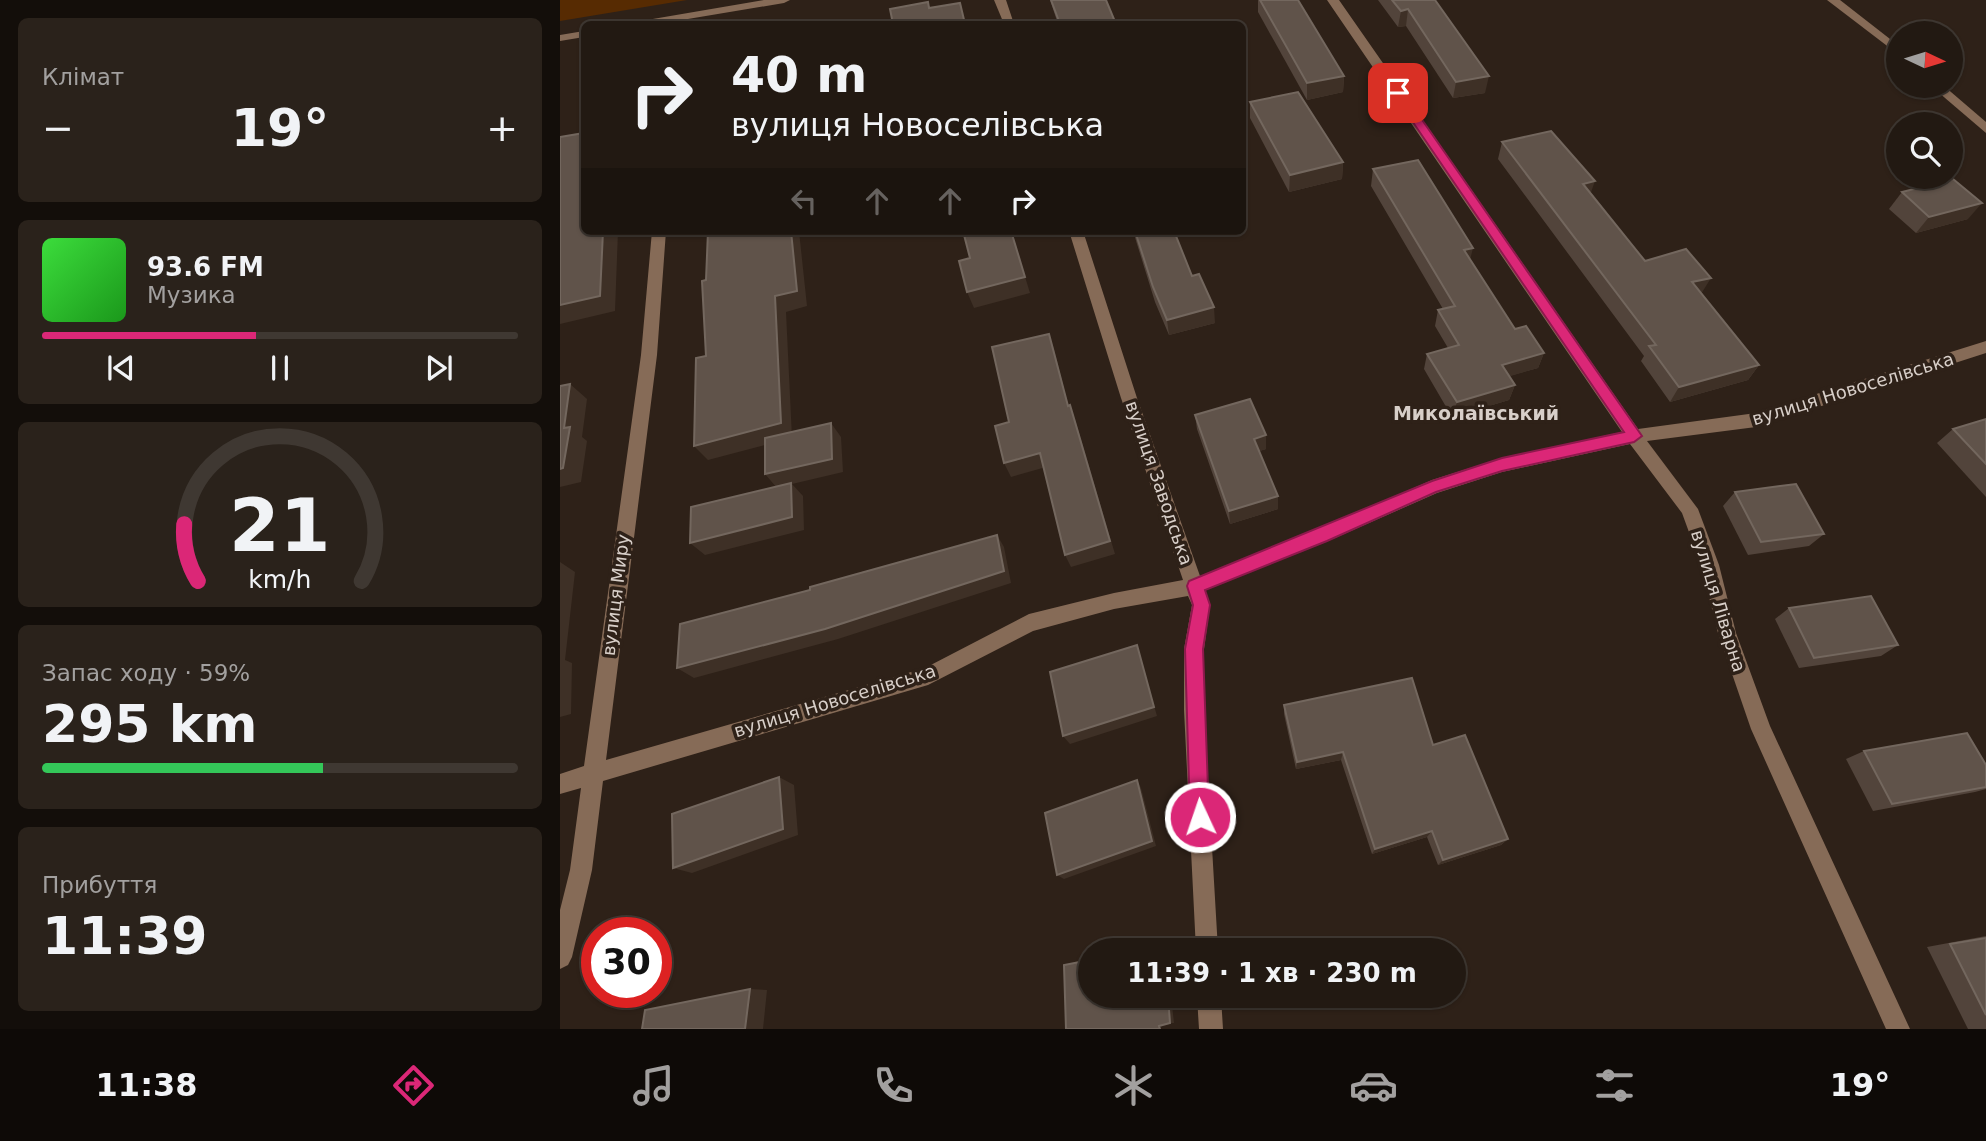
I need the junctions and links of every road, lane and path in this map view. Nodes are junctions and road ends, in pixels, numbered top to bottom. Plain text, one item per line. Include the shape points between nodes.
1 (784, 0) edge
2 (1000, 0) edge
3 (1333, 0) edge
4 (1833, 0) edge
5 (679, 21) edge
6 (1008, 21) edge
7 (581, 34) edge
8 (560, 38) edge
9 (1886, 42) edge
10 (1951, 98) edge
11 (1986, 129) edge
12 (659, 235) edge
13 (1077, 235) edge
14 (1986, 347) edge
15 (1634, 436) junction
16 (1195, 586) junction
17 (594, 774) junction
18 (560, 784) edge
19 (1206, 938) edge
20 (560, 957) edge
21 (1210, 1008) edge
22 (1211, 1029) edge
23 (1898, 1029) edge

1 - 5 street
2 - 6 street
3 - 15 street, вулиця Ліварна
4 - 9 street
7 - 8 street
10 - 11 street
12 - 17 street, вулиця Миру via 649,355
13 - 16 street, вулиця Заводська
14 - 15 street, вулиця Новоселівська via 1756,420
15 - 16 street, вулиця Новоселівська via 1502,465 1432,487
15 - 23 street, вулиця Ліварна via 1689,509 1760,729
16 - 17 street, вулиця Новоселівська via 1029,623 928,676
16 - 19 street, вулиця Заводська via 1201,605 1194,649 1194,710
17 - 18 street, вулиця Новоселівська
17 - 20 street, вулиця Миру via 582,870
21 - 22 street

